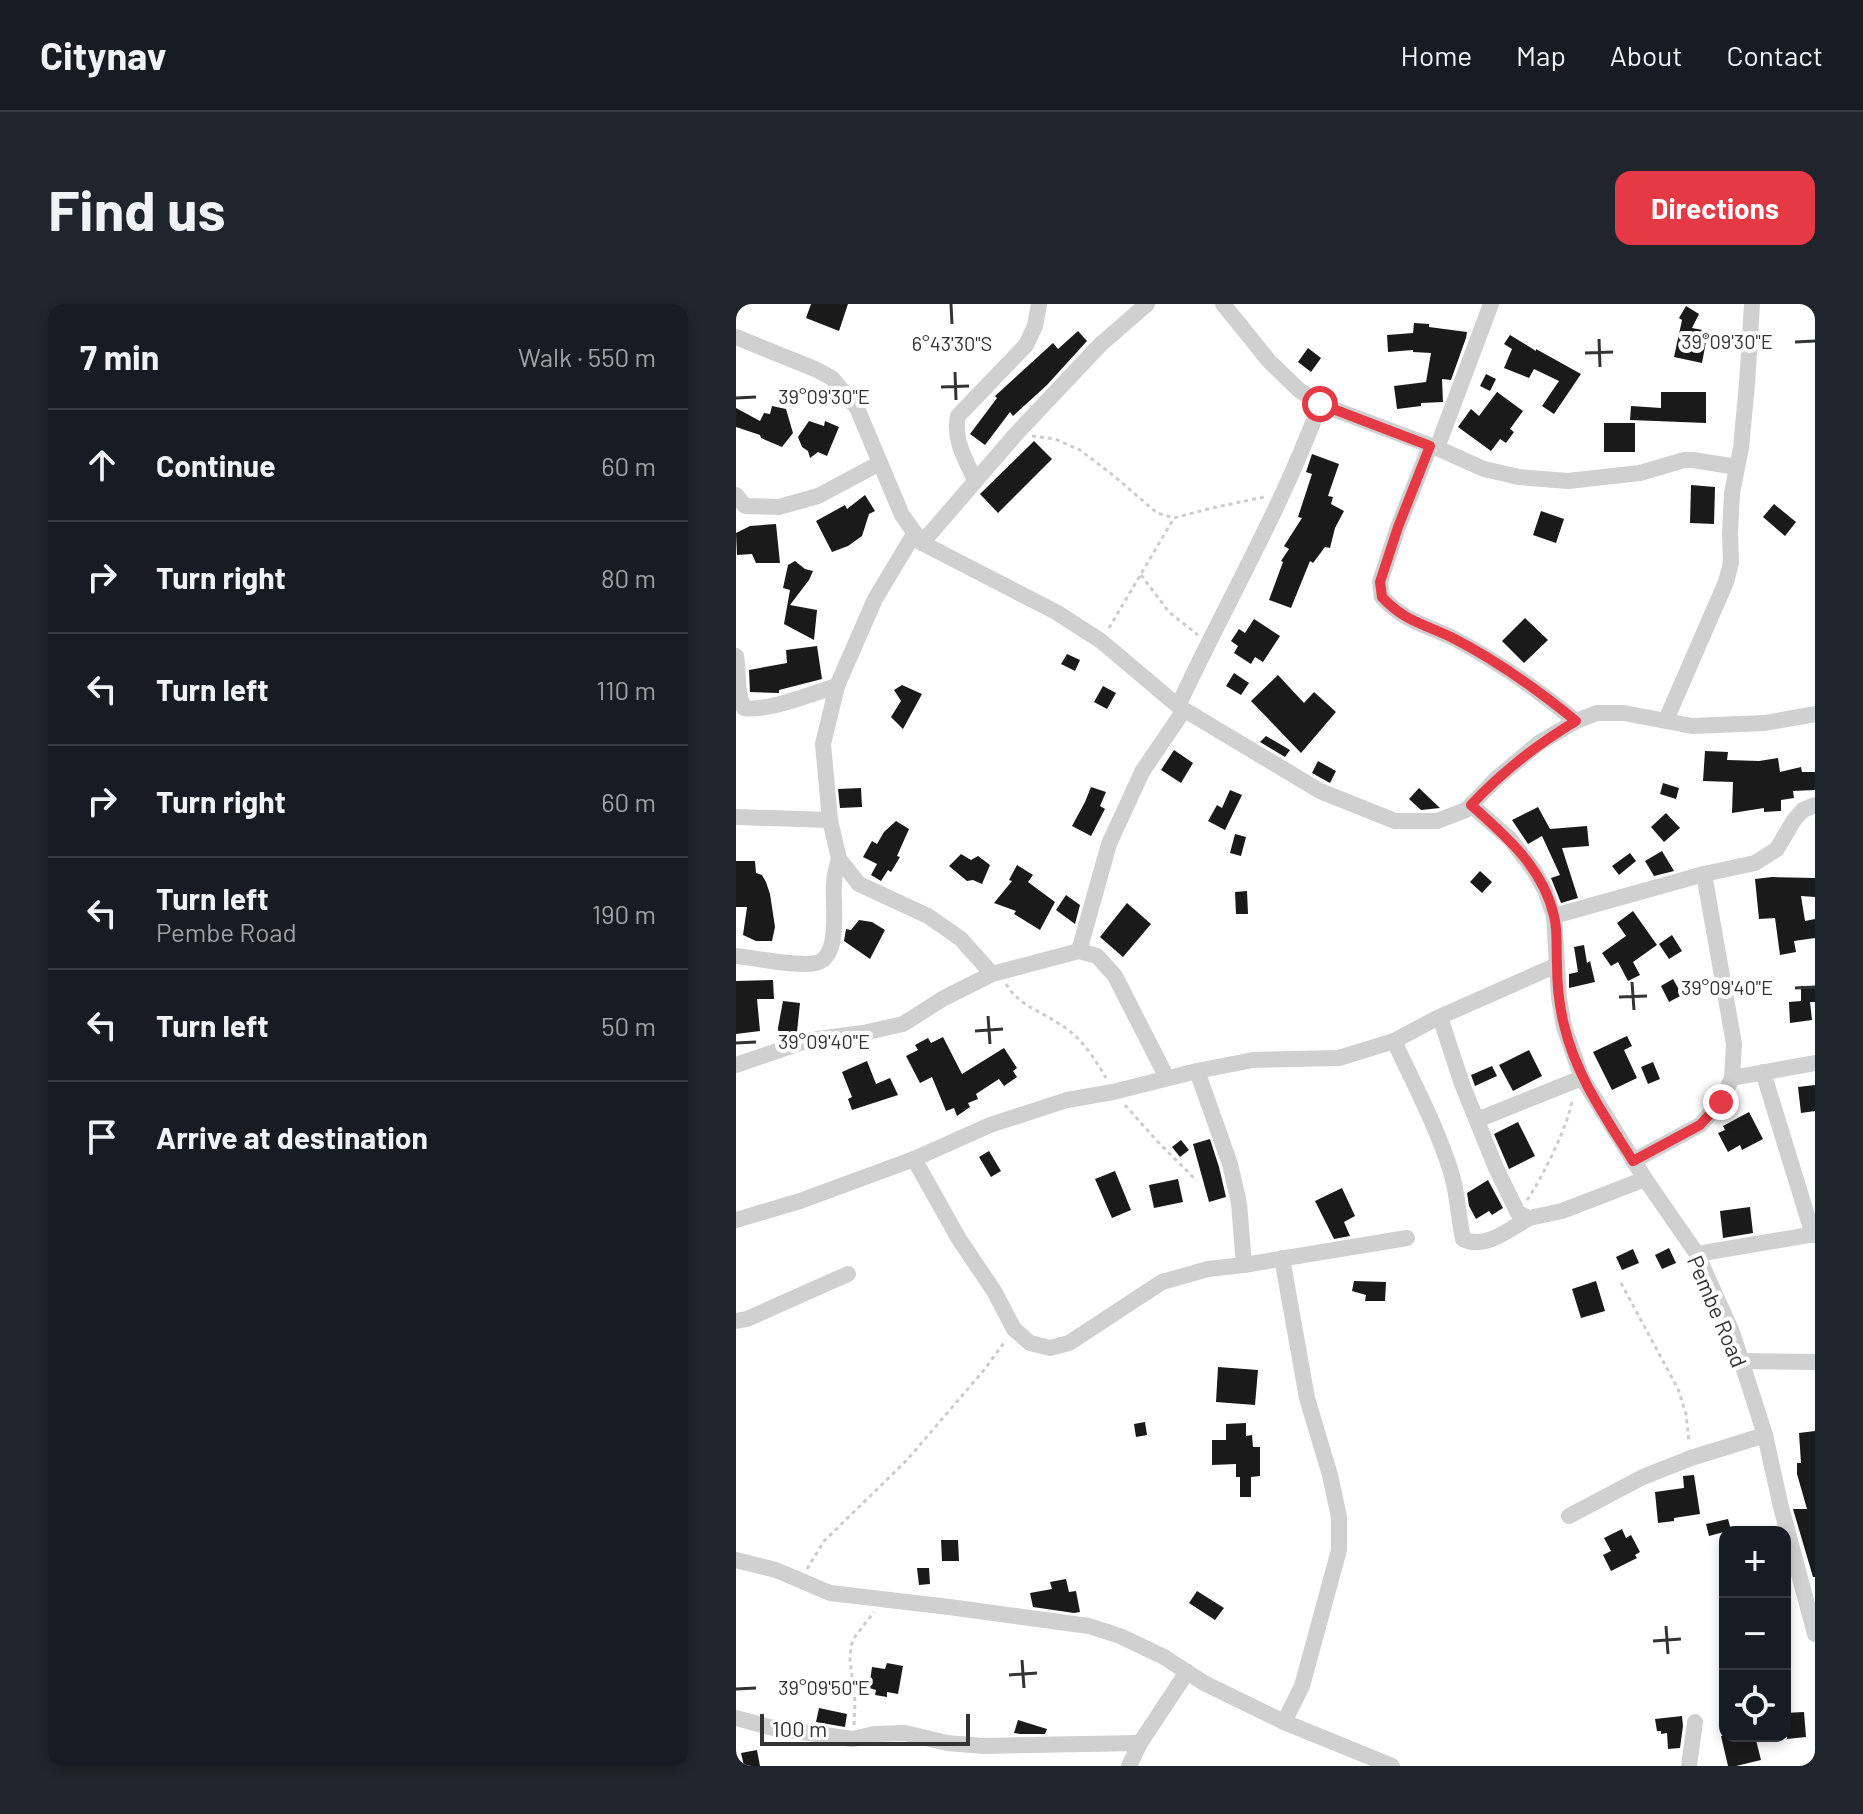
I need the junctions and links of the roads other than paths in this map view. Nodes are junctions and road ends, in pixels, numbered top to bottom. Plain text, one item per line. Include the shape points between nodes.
1 (1039, 304) edge
2 (1147, 304) edge
3 (1223, 304) edge
4 (1491, 304) edge
5 (1752, 304) edge
6 (736, 337) edge
7 (1320, 404) junction
8 (1434, 447) junction
9 (880, 463) junction
10 (1737, 467) junction
11 (975, 480) junction
12 (736, 495) edge
13 (918, 538) junction
14 (736, 656) edge
15 (837, 686) junction
16 (1181, 708) junction
17 (1815, 714) edge
18 (1666, 720) junction
19 (1576, 721) junction
20 (1471, 805) junction
21 (1815, 805) edge
22 (736, 817) edge
23 (830, 820) junction
24 (839, 859) junction
25 (1704, 874) junction
26 (1554, 916) junction
27 (1079, 951) junction
28 (736, 956) edge
29 (1557, 965) junction
30 (995, 974) junction
31 (1440, 1017) junction
32 (1394, 1041) junction
33 (1815, 1063) edge
34 (736, 1065) edge
35 (1197, 1071) junction
36 (1763, 1072) junction
37 (1167, 1078) junction
38 (1732, 1078) junction
39 (1578, 1080) junction
40 (1477, 1120) junction
41 (914, 1159) junction
42 (1633, 1161) junction
43 (1645, 1179) junction
44 (1524, 1216) junction
45 (736, 1220) edge
46 (1814, 1234) edge
47 (1407, 1238) dead end
48 (1697, 1254) junction
49 (1282, 1258) junction
50 (1244, 1265) junction
51 (848, 1274) dead end
52 (736, 1321) edge
53 (1740, 1361) junction
54 (1815, 1362) edge
55 (1765, 1435) junction
56 (1569, 1516) dead end
57 (736, 1560) edge
58 (1811, 1601) edge
59 (1815, 1634) edge
60 (1187, 1672) junction
61 (736, 1718) edge
62 (1284, 1722) junction
63 (1695, 1722) dead end
64 (1140, 1743) junction
65 (1129, 1766) edge
66 (1392, 1766) edge
67 (1689, 1766) edge

1 - 11 street via 1026,345 958,416 958,441
2 - 11 street via 1100,345
3 - 7 street via 1269,361
4 - 8 street
5 - 10 street
6 - 9 street via 832,378 857,408
7 - 8 street
7 - 16 street via 1303,452 1208,642
8 - 10 street via 1484,469 1568,481 1640,473 1684,460
8 - 19 street via 1389,555 1380,582 1382,597 1407,619 1505,668
9 - 12 street via 818,496 779,507 745,506
9 - 13 street
10 - 18 street via 1726,582
11 - 13 street
13 - 15 street via 875,599
13 - 16 street via 1101,641
14 - 15 street via 744,708
15 - 23 street via 823,744
16 - 20 street via 1320,791 1395,821 1437,821
16 - 27 street via 1142,772 1109,844
17 - 18 street via 1706,726
18 - 19 street via 1597,713
19 - 20 street via 1539,743
20 - 26 street, Pembe Road via 1510,839 1533,869
21 - 25 street via 1794,820 1777,849 1755,863
22 - 23 street
23 - 24 street
24 - 28 street via 833,885 834,933 825,959 803,964
24 - 30 street via 859,884 928,916 961,939
25 - 26 street
25 - 38 street via 1734,1044
26 - 29 street, Pembe Road
27 - 30 street
27 - 37 street via 1097,956 1115,976
29 - 31 street
29 - 39 street, Pembe Road via 1564,1027
30 - 34 street via 903,1024 809,1040
31 - 32 street
31 - 40 street
32 - 35 street via 1339,1058 1253,1060
32 - 44 street via 1451,1171 1463,1239 1488,1241
33 - 36 street
35 - 37 street
35 - 50 street via 1230,1164
36 - 38 street
36 - 46 street
37 - 41 street via 1067,1100 990,1125
38 - 42 street via 1721,1102 1700,1125
39 - 40 street
39 - 42 street, Pembe Road
40 - 44 street via 1496,1168
41 - 45 street
41 - 50 street via 1014,1329 1030,1343 1050,1348 1069,1343 1162,1282
42 - 43 street, Pembe Road
43 - 44 street via 1562,1211
43 - 48 street, Pembe Road
46 - 48 street
47 - 49 street
48 - 53 street, Pembe Road
49 - 50 street
49 - 62 street via 1307,1398 1339,1517 1339,1550 1302,1686
51 - 52 street
53 - 54 street
53 - 55 street, Pembe Road
55 - 56 street via 1643,1477
55 - 58 street, Pembe Road
57 - 60 street via 830,1593 1089,1626 1139,1644
58 - 59 street, Pembe Road
60 - 62 street
60 - 64 street
61 - 64 street via 833,1738 905,1733 983,1746
62 - 66 street
63 - 67 street
64 - 65 street

